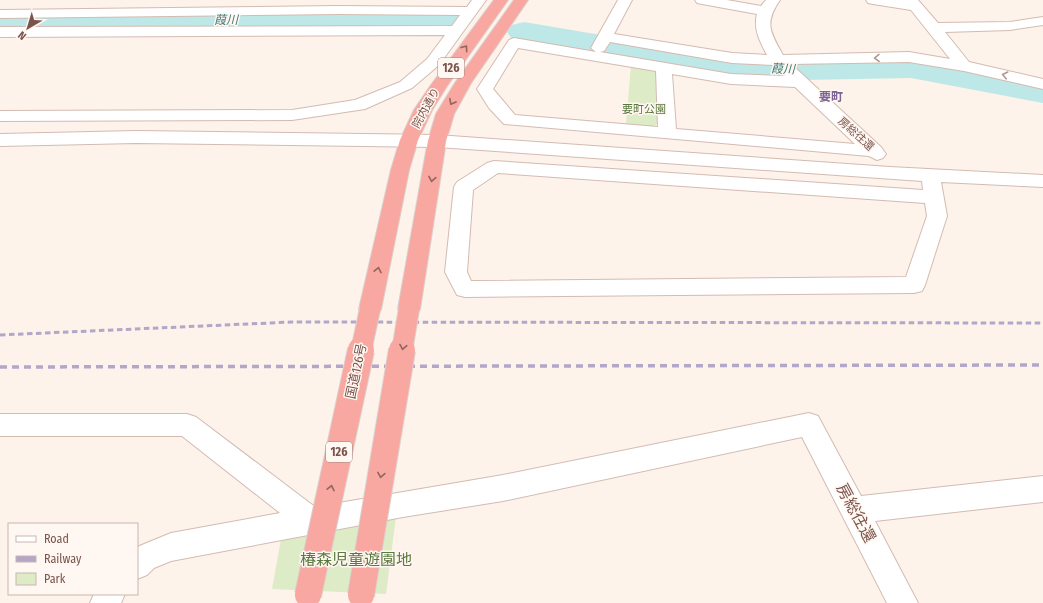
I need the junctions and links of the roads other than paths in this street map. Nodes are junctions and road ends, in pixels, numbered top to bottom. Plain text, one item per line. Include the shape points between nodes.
1 (33, 0) edge
2 (501, 0) edge
3 (521, 0) edge
4 (625, 0) edge
5 (702, 0) edge
6 (873, 0) edge
7 (913, 3) edge
8 (769, 5) edge
9 (475, 6) edge
10 (0, 14) edge
11 (21, 14) junction
12 (335, 16) edge
13 (1043, 20) edge
14 (935, 28) junction
15 (455, 31) junction
16 (2, 34) edge
17 (605, 37) junction
18 (594, 56) junction
19 (779, 61) junction
20 (964, 66) junction
21 (664, 68) junction
22 (796, 79) junction
23 (1043, 84) edge
24 (0, 116) edge
25 (667, 132) junction
26 (0, 140) edge
27 (409, 140) junction
28 (438, 141) junction
29 (875, 151) junction
30 (890, 173) junction
31 (930, 175) junction
32 (1043, 181) edge
33 (934, 197) junction
34 (0, 425) edge
35 (1043, 489) edge
36 (854, 510) junction
37 (312, 522) junction
38 (138, 564) edge
39 (307, 599) edge
40 (361, 599) edge
41 (903, 603) edge

1 - 11 street
27 -> 2 highway, 院内通り / 126 via 423,110 439,85
3 -> 28 highway, 院内通り / 126 via 463,83 445,114
4 - 17 street
5 - 8 street
6 - 7 street
7 - 14 street
8 - 19 street via 762,23 767,40
9 - 12 street
9 - 15 street
10 - 11 street
11 - 12 street
12 - 15 street
12 - 16 street
13 - 14 street via 1010,26
14 - 20 street
15 - 24 street via 433,62 406,85 359,104 292,115
17 - 18 street
17 - 19 street via 732,58
18 - 21 street
18 - 25 street via 514,43 485,89 510,120
20 -> 19 street via 909,57
19 - 22 street, 房総往還
23 -> 20 street
21 - 22 street via 748,81
21 - 25 street
22 - 29 street, 房総往還
25 - 29 street
26 - 27 street via 136,137
27 - 28 street
39 -> 27 highway, 国道126号 / 126, bridge via 400,170
28 - 30 street
28 -> 40 highway, 126, bridge
29 - 30 street, 房総往還
30 - 31 street
31 - 32 street
31 - 33 street
33 - 33 street via 937,216 914,285 465,289 456,272 464,187 494,167
34 - 37 street via 187,425
35 - 36 street
36 - 37 street, 房総往還 via 809,424 608,467
36 - 41 street, 房総往還
37 - 38 street via 171,547 144,558

